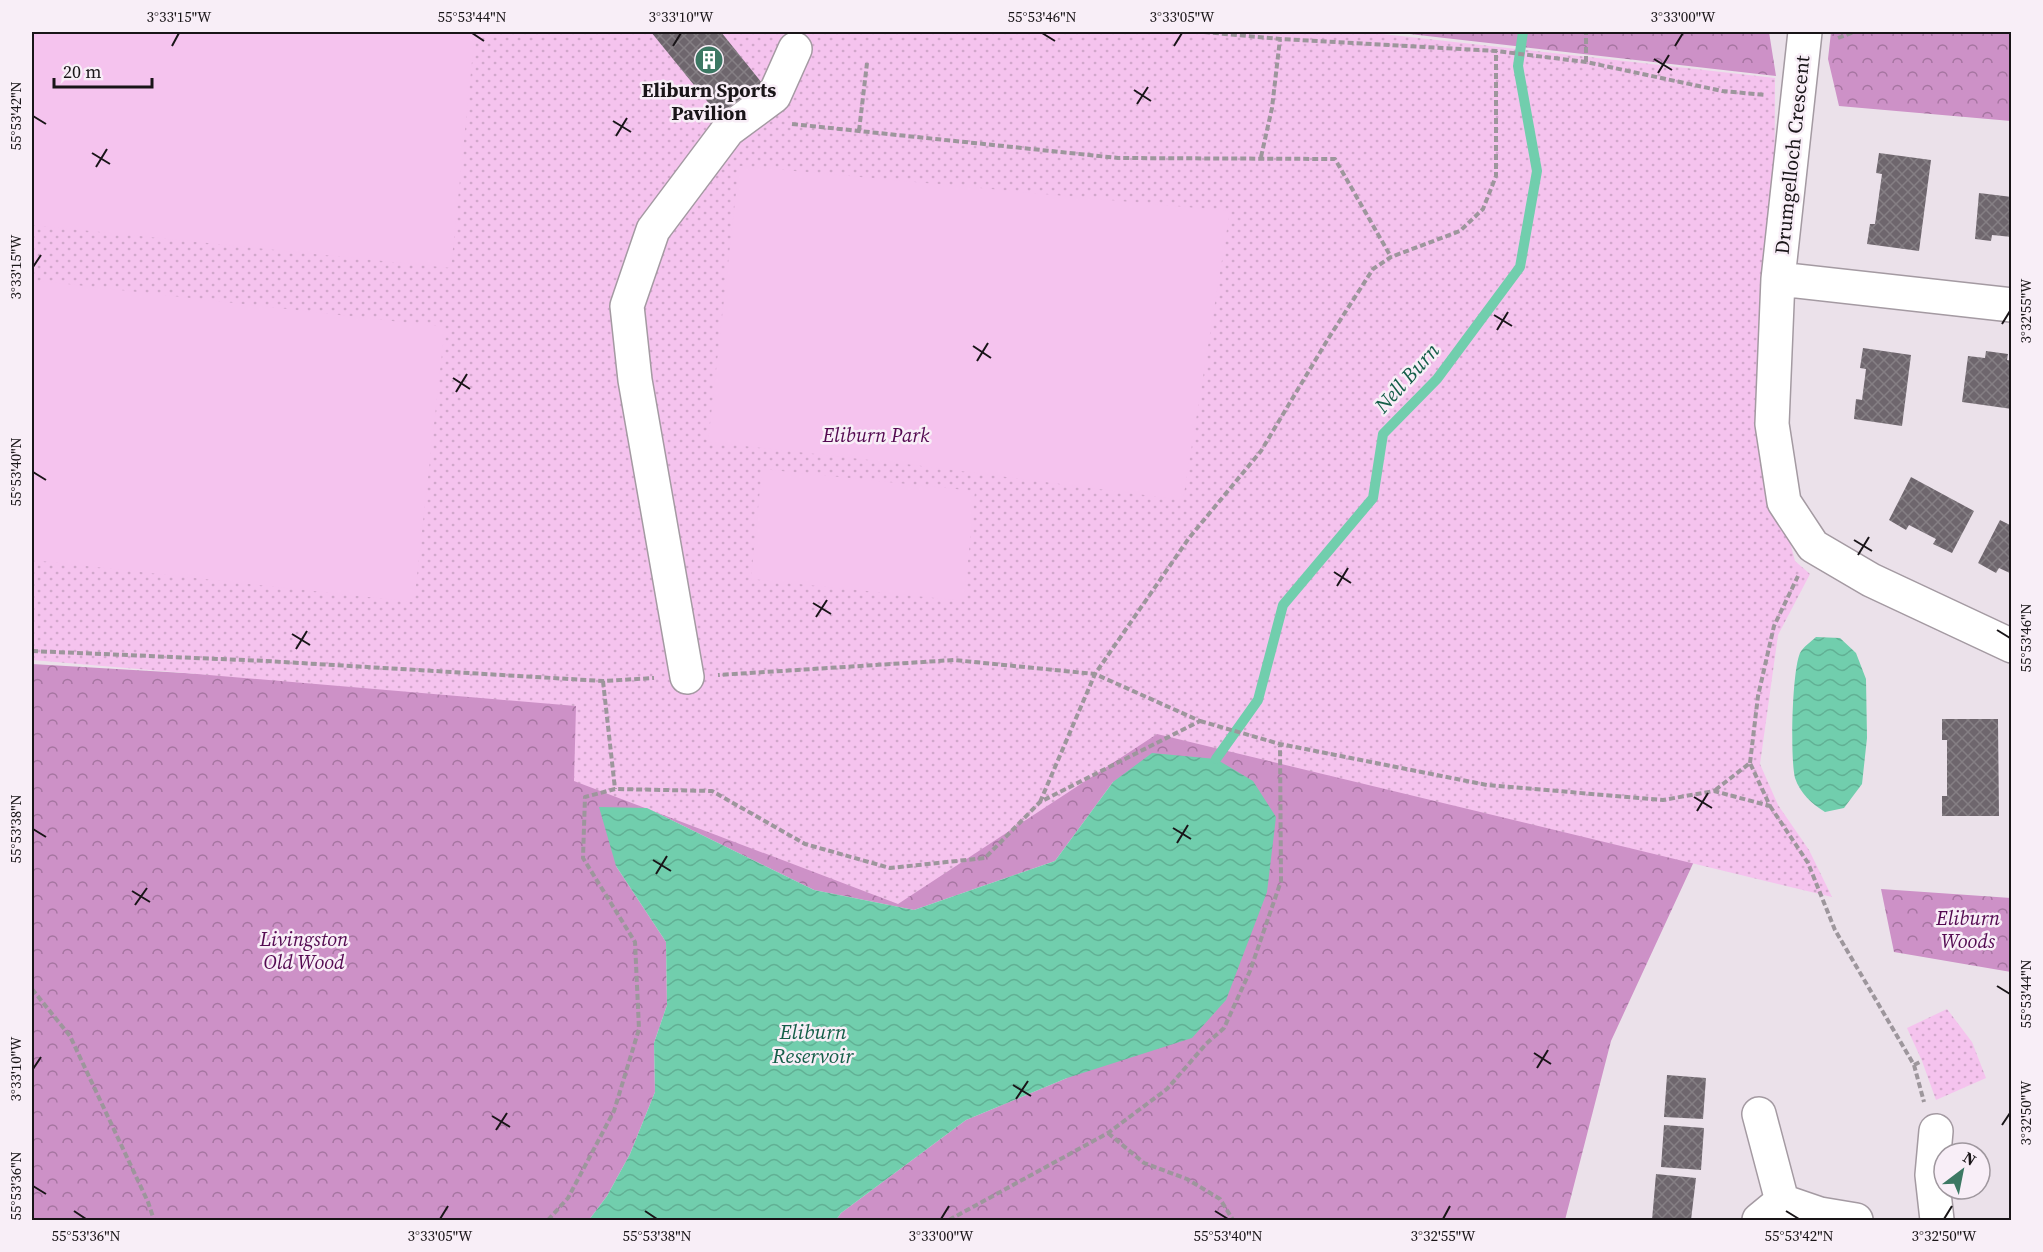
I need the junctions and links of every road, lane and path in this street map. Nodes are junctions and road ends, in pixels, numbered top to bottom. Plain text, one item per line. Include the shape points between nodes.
1 (1204, 32) edge
2 (1586, 32) edge
3 (1805, 32) edge
4 (1280, 39) junction
5 (795, 49) dead end
6 (1497, 51) junction
7 (1586, 62) junction
8 (867, 63) dead end
9 (774, 96) junction
10 (1797, 97) junction
11 (859, 131) junction
12 (1261, 157) junction
13 (1391, 257) junction
14 (1778, 279) junction
15 (2012, 305) edge
16 (1813, 546) junction
17 (2012, 646) edge
18 (32, 651) edge
19 (1095, 674) junction
20 (687, 677) junction
21 (603, 681) junction
22 (1200, 721) junction
23 (1280, 744) junction
24 (1750, 763) junction
25 (615, 789) junction
26 (1714, 790) junction
27 (1040, 802) junction
28 (1770, 806) junction
29 (32, 989) edge
30 (1922, 1061) dead end
31 (1914, 1065) junction
32 (1759, 1114) dead end
33 (1936, 1131) joint
34 (1108, 1133) junction
35 (1770, 1211) edge
36 (1934, 1220) edge
37 (154, 1221) edge
38 (548, 1221) edge
39 (949, 1221) edge
40 (1233, 1221) edge
41 (1856, 1221) edge

1 - 4 path
2 - 7 path
3 - 10 street, Drumgelloch Crescent
4 - 6 path
4 - 12 path via 1272,108
5 - 9 street
6 - 7 path
6 - 13 path via 1496,176 1484,208 1461,231
7 - 10 path via 1722,90
8 - 11 path
9 - 11 path via 793,126
9 - 20 street via 728,130 653,230 627,306 635,380
10 - 14 street, Drumgelloch Crescent
11 - 12 path via 1118,158
12 - 13 path via 1335,159
13 - 19 path via 1372,269 1261,451 1189,538
14 - 15 street, Drumgelloch Crescent
14 - 16 street, Drumgelloch Crescent via 1772,424 1784,502
16 - 17 street, Drumgelloch Crescent via 1871,580
16 - 24 path via 1774,626 1758,696
18 - 21 path
19 - 20 path via 954,660
19 - 22 path
19 - 27 path
20 - 21 path
21 - 25 path
22 - 23 path
22 - 27 path
23 - 26 path via 1487,785 1663,800
23 - 34 path via 1281,881 1246,981 1224,1028 1167,1089
24 - 26 path
24 - 28 path
25 - 27 path via 712,790 805,844 890,868 985,858
25 - 38 path via 585,797 583,858 635,942 639,1029 615,1111 568,1198
26 - 28 path
28 - 31 path via 1808,863 1835,930
29 - 37 path via 70,1036
30 - 31 path
31 - 33 path
32 - 35 street
33 - 36 street via 1932,1175
34 - 39 path
34 - 40 path via 1144,1163 1187,1179 1221,1199
35 - 41 street

